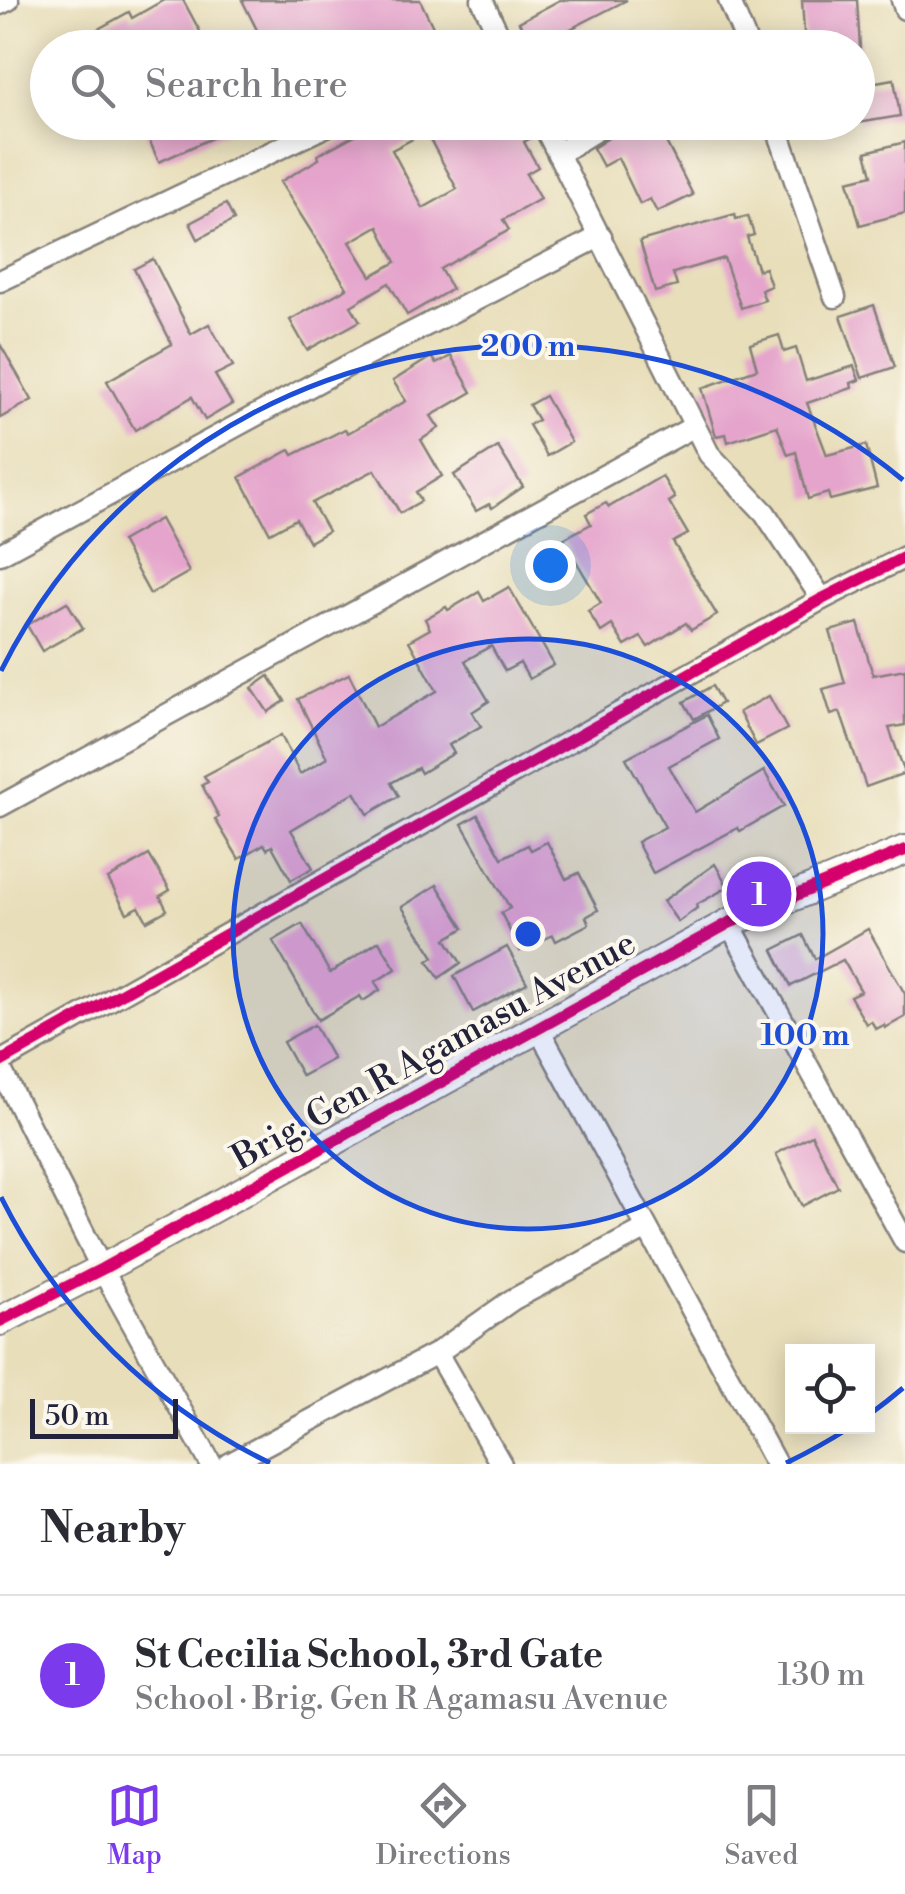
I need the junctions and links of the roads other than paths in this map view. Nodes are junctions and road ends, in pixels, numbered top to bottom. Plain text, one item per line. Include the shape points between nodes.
1 (8, 0) edge
2 (482, 0) edge
3 (730, 0) edge
4 (902, 0) edge
5 (0, 4) edge
6 (905, 9) edge
7 (494, 30) edge
8 (737, 30) edge
9 (297, 140) edge
10 (551, 140) edge
11 (580, 140) edge
12 (781, 140) edge
13 (558, 154) junction
14 (601, 236) junction
15 (0, 280) edge
16 (836, 298) dead end
17 (693, 427) junction
18 (0, 554) edge
19 (905, 557) edge
20 (822, 599) junction
21 (0, 806) edge
22 (905, 850) edge
23 (730, 923) junction
24 (538, 1026) junction
25 (0, 1065) edge
26 (645, 1229) junction
27 (905, 1242) edge
28 (102, 1269) junction
29 (0, 1321) edge
30 (437, 1352) junction
31 (211, 1464) edge
32 (229, 1464) edge
33 (501, 1464) edge
34 (776, 1464) edge

1 - 5 street
2 - 7 street
3 - 8 street
4 - 6 street
9 - 15 street
10 - 13 street
11 - 13 street
12 - 16 street
13 - 14 street
14 - 17 street
14 - 18 street
17 - 20 street via 708,454 765,513
17 - 21 street
19 - 20 street
20 - 25 street
22 - 23 street, Brig. Gen R Agamasu Avenue
23 - 24 street, Brig. Gen R Agamasu Avenue
23 - 27 street
24 - 26 street
24 - 28 street, Brig. Gen R Agamasu Avenue
25 - 28 street
26 - 30 street via 512,1300
26 - 34 street
28 - 29 street, Brig. Gen R Agamasu Avenue
28 - 31 street
30 - 32 street
30 - 33 street

